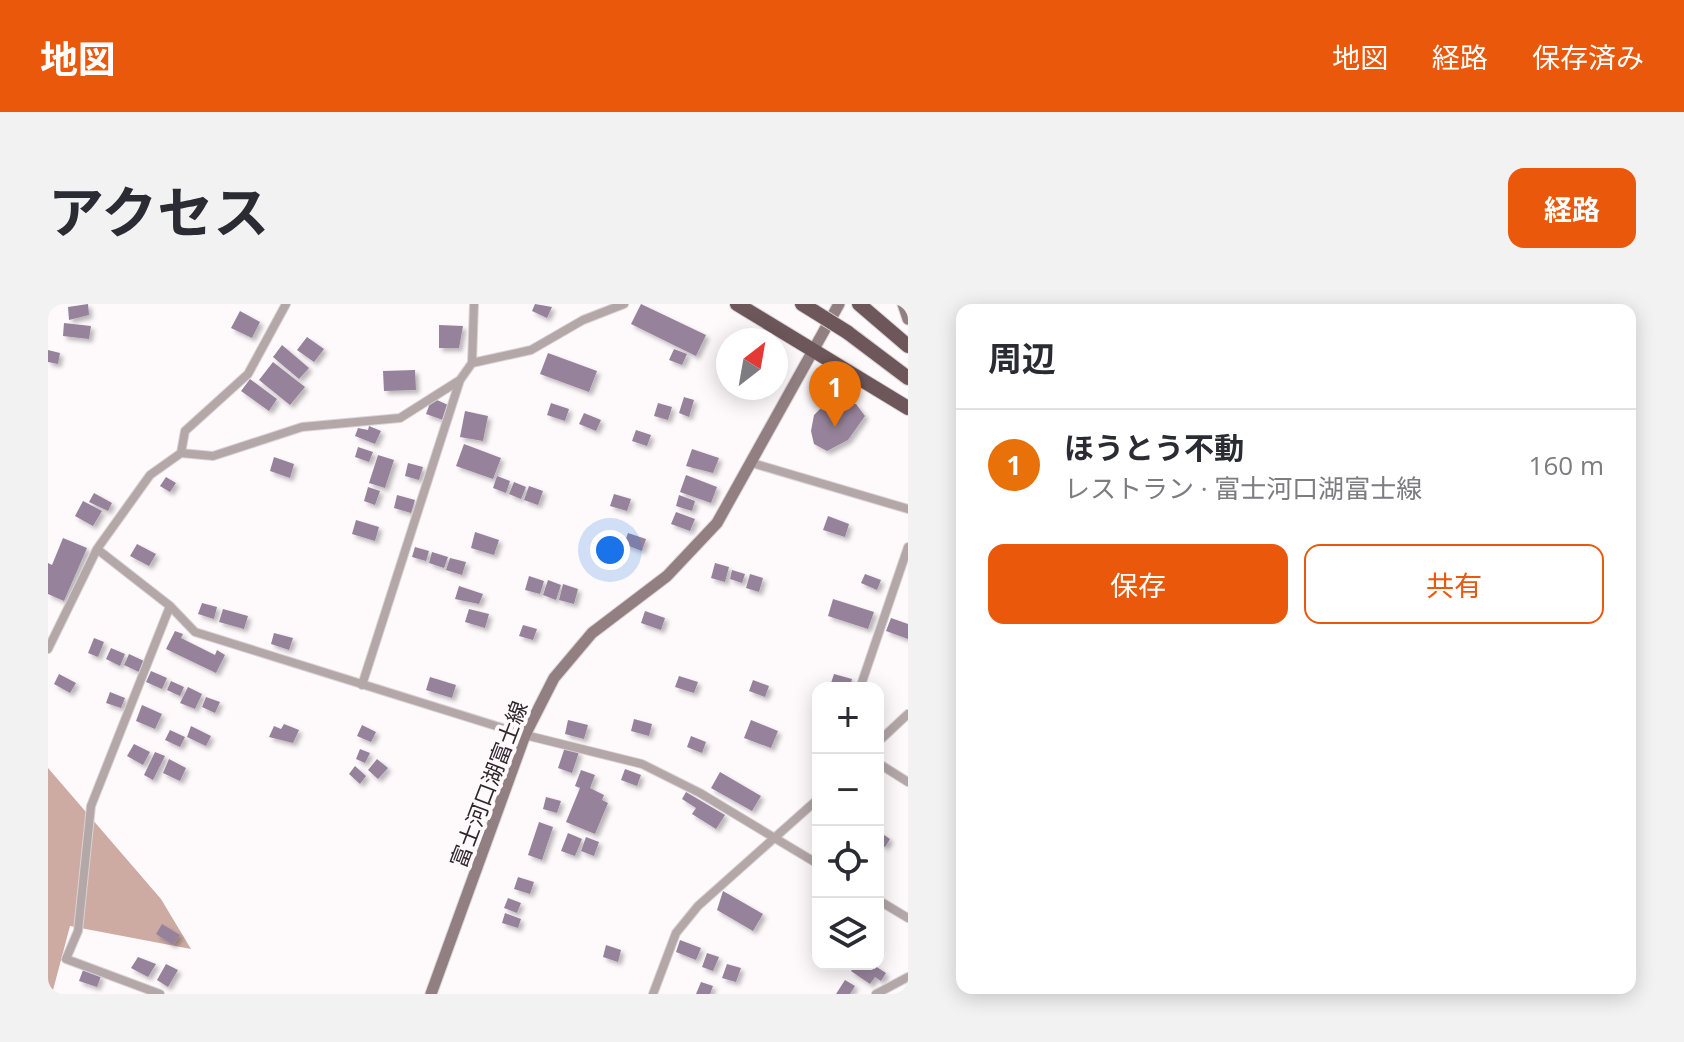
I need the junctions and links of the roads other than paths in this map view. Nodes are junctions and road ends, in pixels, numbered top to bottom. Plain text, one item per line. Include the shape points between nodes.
1 (286, 304) edge
2 (474, 304) edge
3 (624, 304) edge
4 (737, 304) edge
5 (802, 304) edge
6 (839, 304) edge
7 (859, 304) edge
8 (903, 304) edge
9 (908, 319) edge
10 (908, 346) edge
11 (816, 349) junction
12 (472, 363) junction
13 (908, 378) edge
14 (460, 380) junction
15 (908, 408) edge
16 (181, 453) junction
17 (752, 463) junction
18 (908, 509) edge
19 (908, 547) edge
20 (97, 549) junction
21 (170, 606) junction
22 (48, 649) edge
23 (862, 682) edge
24 (362, 685) junction
25 (908, 714) edge
26 (525, 735) junction
27 (884, 736) edge
28 (884, 767) edge
29 (908, 782) edge
30 (812, 805) edge
31 (776, 838) junction
32 (812, 860) edge
33 (884, 904) edge
34 (908, 918) edge
35 (908, 977) edge
36 (160, 994) edge
37 (431, 994) edge
38 (653, 994) edge
39 (876, 994) edge

1 - 16 street via 248,374 185,431
2 - 12 street
3 - 12 street via 531,350
4 - 11 highway
5 - 13 highway, bridge
6 - 11 main road, 富士河口湖富士線
7 - 10 highway
8 - 9 main road
11 - 15 highway
11 - 17 main road, 富士河口湖富士線
12 - 14 street
14 - 16 street via 400,418 302,427 213,456
14 - 24 street
16 - 20 street via 150,475
17 - 18 street
17 - 26 main road, 富士河口湖富士線 via 698,547 572,654 537,706
19 - 23 street
20 - 21 street
20 - 22 street
21 - 24 street via 195,632
21 - 36 street via 91,806 78,931 66,959
24 - 26 street
25 - 27 street
26 - 31 street via 642,764
26 - 37 main road, 富士河口湖富士線
28 - 29 street
30 - 31 street
31 - 32 street
31 - 38 street via 717,885 676,933
33 - 34 street
35 - 39 street

